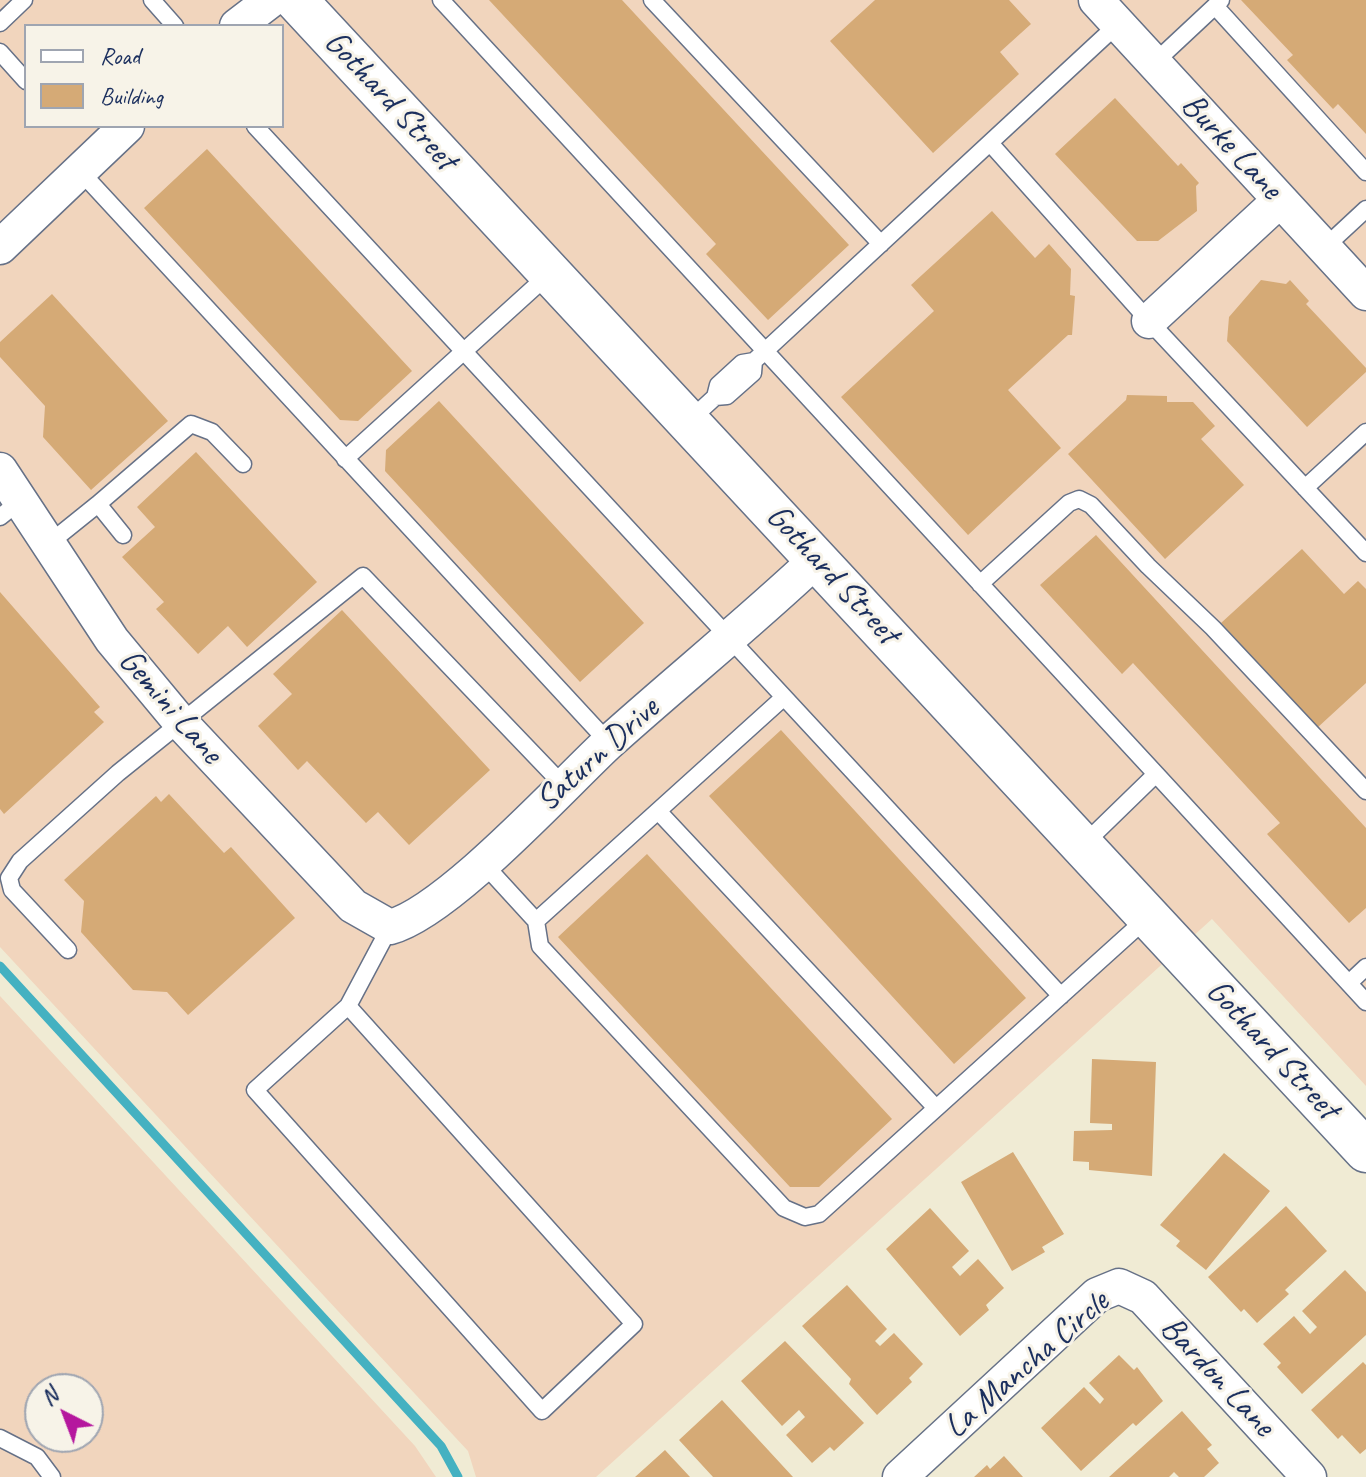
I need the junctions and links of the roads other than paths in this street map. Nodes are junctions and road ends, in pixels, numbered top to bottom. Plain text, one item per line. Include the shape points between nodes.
1 (24, 0) edge
2 (152, 0) edge
3 (271, 0) edge
4 (296, 0) edge
5 (441, 0) edge
6 (652, 0) edge
7 (1218, 3) edge
8 (1107, 12) edge
9 (0, 23) edge
10 (173, 24) edge
11 (240, 24) edge
12 (0, 52) edge
13 (1154, 63) junction
14 (24, 79) edge
15 (125, 128) edge
16 (257, 128) edge
17 (990, 143) junction
18 (80, 171) junction
19 (1366, 172) edge
20 (1280, 200) junction
21 (1366, 209) edge
22 (881, 244) junction
23 (0, 247) edge
24 (1324, 248) junction
25 (551, 272) junction
26 (1366, 293) edge
27 (1149, 321) junction
28 (462, 353) junction
29 (759, 357) junction
30 (702, 409) junction
31 (1366, 432) edge
32 (345, 459) junction
33 (243, 464) dead end
34 (0, 470) edge
35 (1305, 488) junction
36 (98, 504) junction
37 (10, 509) edge
38 (123, 535) dead end
39 (47, 545) junction
40 (1366, 553) edge
41 (817, 559) junction
42 (980, 584) junction
43 (729, 641) junction
44 (783, 698) junction
45 (181, 723) junction
46 (609, 743) junction
47 (1156, 774) junction
48 (564, 786) junction
49 (1366, 791) edge
50 (658, 811) junction
51 (1082, 845) junction
52 (482, 862) junction
53 (1149, 917) junction
54 (536, 921) junction
55 (380, 923) junction
56 (68, 950) dead end
57 (1366, 967) edge
58 (1349, 983) junction
59 (1061, 996) junction
60 (1366, 1002) edge
61 (348, 1006) junction
62 (936, 1108) junction
63 (1366, 1151) edge
64 (1119, 1286) joint
65 (0, 1438) edge
66 (52, 1477) edge
67 (900, 1477) edge
68 (1309, 1477) edge

1 - 9 lane
2 - 10 lane
3 - 11 street
4 - 25 street, Gothard Street
5 - 29 lane
6 - 22 lane
7 - 13 lane
7 - 19 lane
8 - 13 street, Burke Lane
8 - 17 lane
12 - 14 lane
13 - 20 street, Burke Lane
15 - 18 street
16 - 28 lane
17 - 22 lane
17 - 27 lane
18 - 23 street
18 - 32 lane
20 - 24 street, Burke Lane
20 - 27 street
21 - 24 lane
22 - 29 lane
24 - 26 street, Burke Lane
25 - 28 lane
25 - 30 street, Gothard Street
27 - 35 lane
28 - 32 lane
28 - 43 lane
29 - 30 lane via 753,373
29 - 42 lane
30 - 41 street, Gothard Street
31 - 35 lane
32 - 46 lane
33 - 36 lane via 212,432 191,424
34 - 37 street, Gemini Lane
35 - 40 lane
36 - 38 lane
36 - 39 lane
37 - 39 street, Gemini Lane
39 - 45 street, Gemini Lane via 112,640
41 - 43 street, Saturn Drive
41 - 51 street, Gothard Street
42 - 47 lane
42 - 49 lane via 1069,503 1079,499 1091,505
43 - 44 lane
43 - 46 street, Saturn Drive
44 - 50 lane
44 - 59 lane
45 - 48 lane via 363,576
45 - 55 street, Gemini Lane via 353,906
45 - 56 lane via 20,861 9,878 12,890
46 - 48 street, Saturn Drive
47 - 51 lane
47 - 58 lane
48 - 52 street, Saturn Drive
50 - 54 lane
50 - 62 lane
51 - 53 street, Gothard Street
52 - 54 lane
52 - 55 street, Saturn Drive via 411,922
53 - 59 lane
53 - 63 street, Gothard Street
54 - 62 lane via 540,946 796,1216 819,1214
55 - 61 lane
57 - 58 lane
58 - 60 lane
59 - 62 lane
61 - 61 lane via 634,1324 542,1411 255,1090
64 - 67 street, La Mancha Circle via 1097,1295
64 - 68 street, Bardon Lane via 1143,1297
65 - 66 lane via 37,1457

